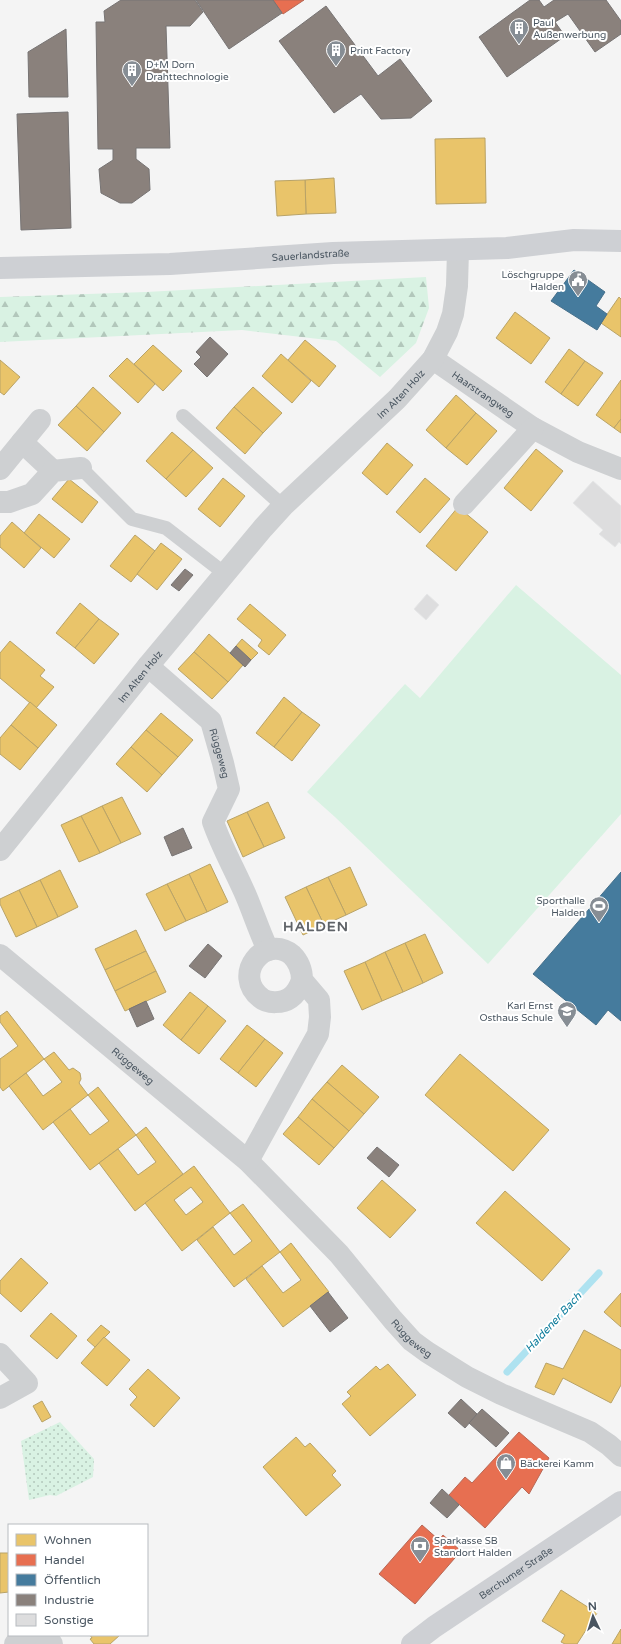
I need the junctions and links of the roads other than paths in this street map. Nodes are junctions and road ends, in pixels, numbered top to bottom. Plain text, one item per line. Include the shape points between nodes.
1 (621, 241) edge
2 (458, 250) junction
3 (0, 268) edge
4 (433, 359) junction
5 (183, 416) dead end
6 (40, 420) dead end
7 (534, 428) junction
8 (22, 442) junction
9 (82, 468) joint
10 (0, 469) edge
11 (621, 469) edge
12 (54, 471) junction
13 (0, 502) edge
14 (464, 504) dead end
15 (283, 506) junction
16 (224, 573) junction
17 (148, 666) junction
18 (0, 850) edge
19 (268, 950) junction
20 (0, 955) edge
21 (302, 980) junction
22 (248, 1161) junction
23 (0, 1354) edge
24 (0, 1398) edge
25 (621, 1456) edge
26 (621, 1502) edge
27 (22, 1636) edge
28 (42, 1636) edge
29 (15, 1644) edge
30 (52, 1644) edge
31 (412, 1644) edge

1 - 2 main road, Sauerlandstraße via 574,240 507,248
2 - 3 main road, Sauerlandstraße via 341,252 170,264
2 - 4 street, Im Alten Holz via 453,314
4 - 7 street, Haarstrangweg
4 - 15 street, Im Alten Holz via 397,398
5 - 15 lane
6 - 8 street
7 - 11 street, Haarstrangweg via 578,452
7 - 14 street
8 - 10 street
8 - 12 street
9 - 12 street
9 - 16 lane via 132,519 166,528
12 - 13 street via 32,494
15 - 16 street, Im Alten Holz
16 - 17 street, Im Alten Holz
17 - 18 street, Im Alten Holz
17 - 19 street, Rüggeweg via 211,721 229,789 213,822
19 - 21 street via 287,952 298,960
19 - 21 street via 260,953 251,964 248,977 255,993 263,1000 277,1002 290,998
20 - 22 street, Rüggeweg
21 - 22 street via 319,1000 318,1034
22 - 25 street, Rüggeweg via 339,1254 412,1341 468,1377 501,1394 590,1432
23 - 24 street via 27,1383
26 - 31 main road, Berchumer Straße
27 - 29 street
28 - 30 street

